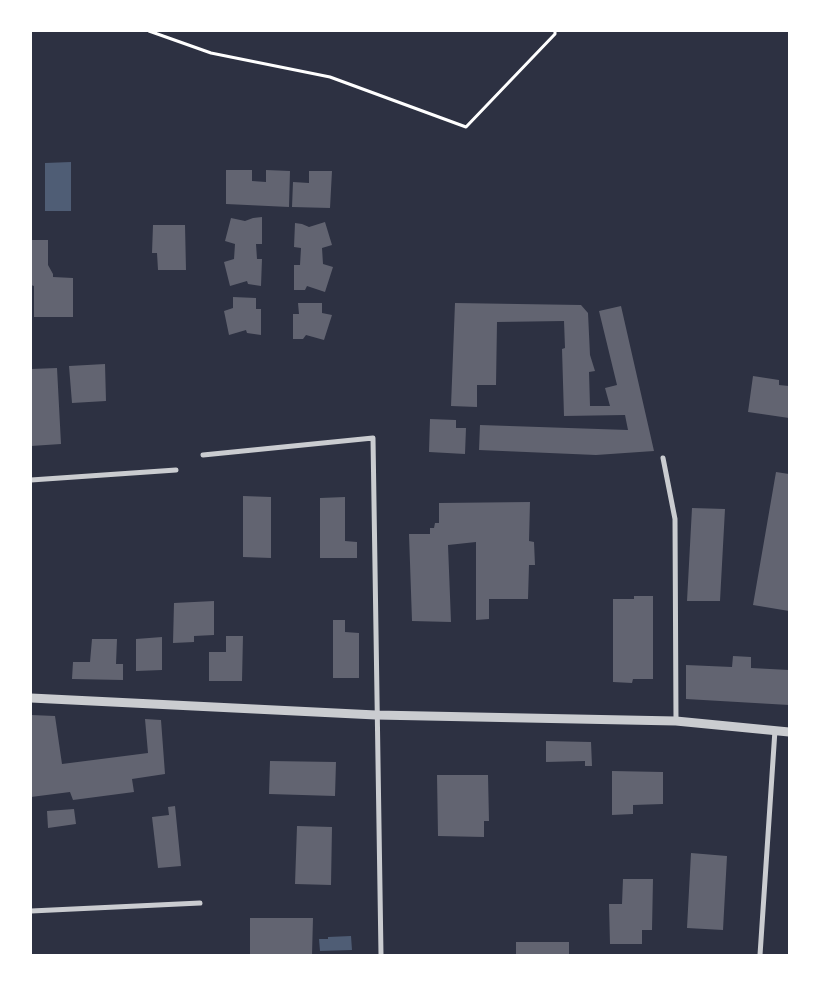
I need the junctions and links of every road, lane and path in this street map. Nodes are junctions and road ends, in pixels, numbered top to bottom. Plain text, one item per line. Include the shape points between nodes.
1 (148, 31) edge
2 (555, 31) edge
3 (203, 455) dead end
4 (663, 458) dead end
5 (176, 470) dead end
6 (31, 480) edge
7 (31, 698) edge
8 (376, 715) junction
9 (676, 721) junction
10 (775, 730) junction
11 (789, 732) edge
12 (200, 903) dead end
13 (31, 910) edge
14 (381, 955) edge
15 (760, 955) edge

1 - 2 path via 211,53 330,77 466,127
3 - 8 street via 373,438
4 - 9 street via 675,518
5 - 6 street
7 - 8 street
8 - 9 street
8 - 14 street
9 - 10 street
10 - 11 street
10 - 15 street
12 - 13 street

